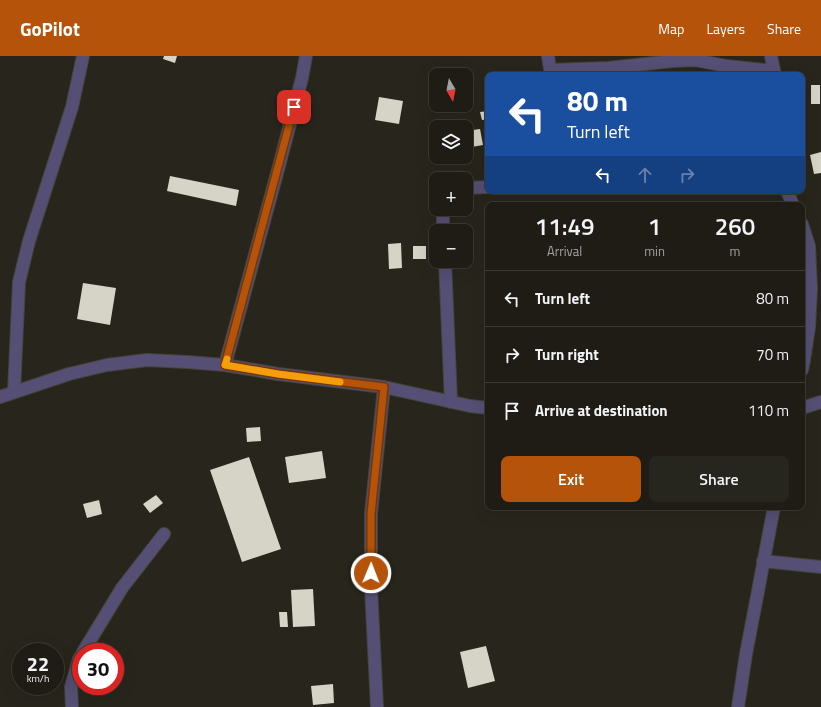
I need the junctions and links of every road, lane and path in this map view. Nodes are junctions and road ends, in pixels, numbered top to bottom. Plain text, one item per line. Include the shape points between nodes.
1 (83, 56) edge
2 (306, 56) edge
3 (548, 56) edge
4 (771, 56) edge
5 (550, 72) edge
6 (562, 72) edge
7 (767, 72) edge
8 (774, 72) edge
9 (485, 187) edge
10 (473, 188) edge
11 (805, 233) edge
12 (815, 254) edge
13 (445, 268) edge
14 (805, 353) edge
15 (225, 365) junction
16 (384, 387) junction
17 (14, 392) junction
18 (0, 397) edge
19 (451, 402) junction
20 (821, 402) edge
21 (805, 407) edge
22 (485, 408) edge
23 (773, 510) edge
24 (164, 534) dead end
25 (763, 561) junction
26 (821, 567) edge
27 (88, 643) edge
28 (72, 684) edge
29 (72, 707) edge
30 (377, 707) edge
31 (738, 707) edge

1 - 17 street via 72,107 29,241 19,282
2 - 15 street
3 - 5 street
4 - 8 street
6 - 7 street via 694,60
9 - 10 street
11 - 12 street
12 - 14 street
13 - 19 street
15 - 16 street
15 - 17 street via 146,360 107,365 69,374
16 - 19 street
16 - 30 street via 371,514 371,588
17 - 18 street
19 - 22 street
20 - 21 street
23 - 25 street
24 - 27 street via 122,588
25 - 26 street
25 - 31 street
28 - 29 street

